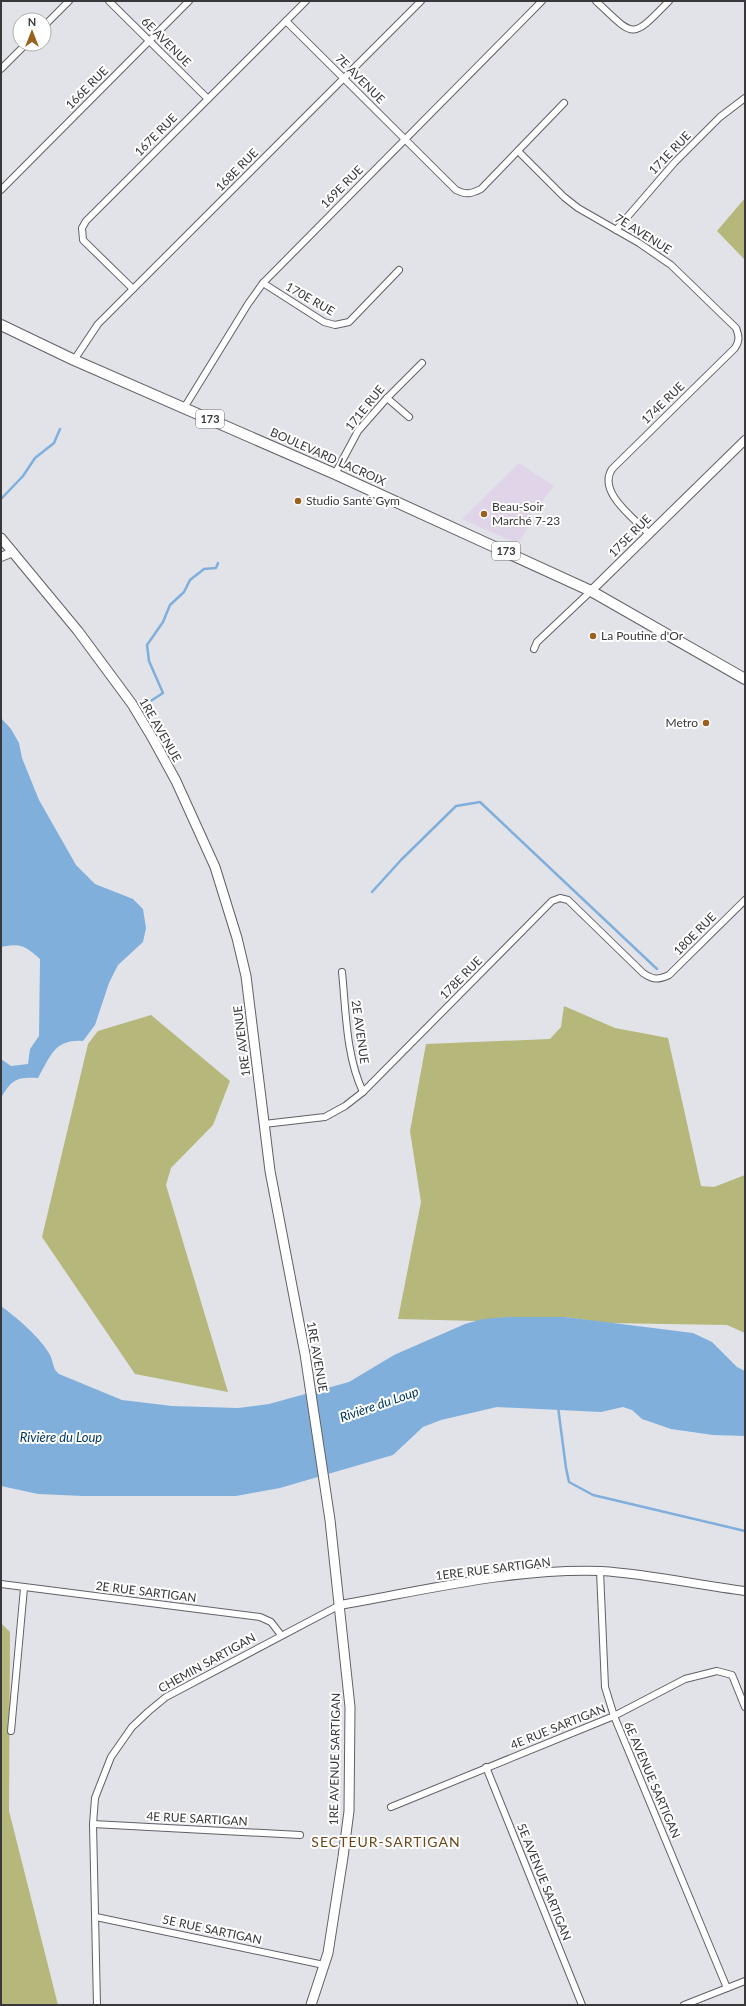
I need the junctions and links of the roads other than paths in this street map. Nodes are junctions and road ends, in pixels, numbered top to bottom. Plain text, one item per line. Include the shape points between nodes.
1 (69, 1) edge
2 (109, 1) edge
3 (189, 1) edge
4 (306, 1) edge
5 (421, 1) edge
6 (542, 1) edge
7 (596, 1) edge
8 (669, 1) edge
9 (52, 18) edge
10 (286, 21) junction
11 (149, 41) junction
12 (18, 52) edge
13 (1, 69) edge
14 (344, 78) junction
15 (745, 98) edge
16 (208, 99) junction
17 (564, 103) dead end
18 (405, 139) junction
19 (518, 151) junction
20 (1, 190) edge
21 (616, 230) junction
22 (399, 270) dead end
23 (263, 283) junction
24 (133, 289) junction
25 (1, 325) edge
26 (735, 348) joint
27 (74, 360) junction
28 (422, 363) dead end
29 (386, 398) junction
30 (184, 408) junction
31 (409, 417) dead end
32 (745, 440) edge
33 (335, 474) junction
34 (649, 534) junction
35 (1, 538) edge
36 (13, 552) junction
37 (1, 557) edge
38 (591, 591) junction
39 (534, 649) dead end
40 (745, 679) edge
41 (745, 900) edge
42 (342, 972) dead end
43 (657, 980) joint
44 (363, 1092) junction
45 (264, 1124) junction
46 (600, 1571) junction
47 (1, 1584) edge
48 (24, 1588) junction
49 (745, 1591) edge
50 (340, 1605) junction
51 (281, 1636) junction
52 (745, 1707) edge
53 (614, 1716) junction
54 (11, 1731) dead end
55 (486, 1767) junction
56 (391, 1807) dead end
57 (93, 1824) junction
58 (300, 1835) dead end
59 (96, 1917) junction
60 (324, 1965) junction
61 (745, 1981) edge
62 (727, 1988) junction
63 (97, 2005) edge
64 (310, 2005) edge
65 (582, 2005) edge
66 (684, 2005) edge

1 - 9 street
2 - 11 street, 6E AVENUE
3 - 11 street, 166E RUE
4 - 10 street, 167E RUE
5 - 14 street, 168E RUE
6 - 18 street, 169E RUE
7 - 8 street via 626,29 636,31 644,27
10 - 14 street, 7E AVENUE
10 - 16 street, 167E RUE
11 - 16 street, 6E AVENUE
11 - 20 street, 166E RUE
12 - 13 street
14 - 18 street, 7E AVENUE
14 - 24 street, 168E RUE
15 - 21 street, 171E RUE via 720,117 674,163
16 - 24 street, 167E RUE via 86,221 82,228 83,240
17 - 19 street
18 - 19 street, 7E AVENUE via 456,190 468,194 481,189
18 - 23 street, 169E RUE
19 - 21 street, 7E AVENUE via 564,197
21 - 26 street, 7E AVENUE via 681,273 736,328 739,341
22 - 23 street, 170E RUE via 349,322 335,325 324,322
23 - 30 street, 169E RUE
24 - 27 street, 168E RUE via 98,324
25 - 27 main road, BOULEVARD LACROIX / 173
26 - 34 street, 174E RUE via 607,476 610,494
27 - 30 main road, BOULEVARD LACROIX / 173
28 - 29 street, 171E RUE
29 - 31 street
29 - 33 street, 171E RUE via 358,431
30 - 33 main road, BOULEVARD LACROIX / 173
32 - 34 street, 175E RUE
33 - 38 main road, BOULEVARD LACROIX / 173
34 - 38 street, 175E RUE
35 - 36 main road, 1RE AVENUE
36 - 37 street
36 - 45 main road, 1RE AVENUE via 78,631 132,704 176,781 215,867 246,976
38 - 39 street, 175E RUE via 536,642
38 - 40 main road, BOULEVARD LACROIX / 173
41 - 43 street, 180E RUE via 669,975
42 - 44 street, 2E AVENUE via 352,1061
43 - 44 street, 178E RUE via 643,973 568,900 560,898 552,901
44 - 45 street, 178E RUE via 325,1117
45 - 50 main road, 1RE AVENUE via 270,1172 305,1354
46 - 49 street, 1ERE RUE SARTIGAN via 644,1575
46 - 50 street, 1ERE RUE SARTIGAN via 545,1573 493,1579
46 - 53 street, 6E AVENUE SARTIGAN via 605,1687
47 - 48 street, 2E RUE SARTIGAN
48 - 51 street, 2E RUE SARTIGAN via 260,1617 271,1622
48 - 54 street
50 - 51 street, CHEMIN SARTIGAN
50 - 60 main road, 1RE AVENUE SARTIGAN via 350,1707 349,1811
51 - 57 street, CHEMIN SARTIGAN via 166,1697 132,1727 111,1757 94,1798
52 - 53 street, 4E RUE SARTIGAN via 732,1675 717,1670 685,1679
53 - 55 street, 4E RUE SARTIGAN
53 - 62 street, 6E AVENUE SARTIGAN
55 - 56 street, 4E RUE SARTIGAN
55 - 65 street, 5E AVENUE SARTIGAN
57 - 58 street, 4E RUE SARTIGAN
57 - 59 street, CHEMIN SARTIGAN
59 - 60 street, 5E RUE SARTIGAN
59 - 63 street, CHEMIN SARTIGAN
60 - 64 main road, 1RE AVENUE SARTIGAN
61 - 62 street
62 - 66 street

